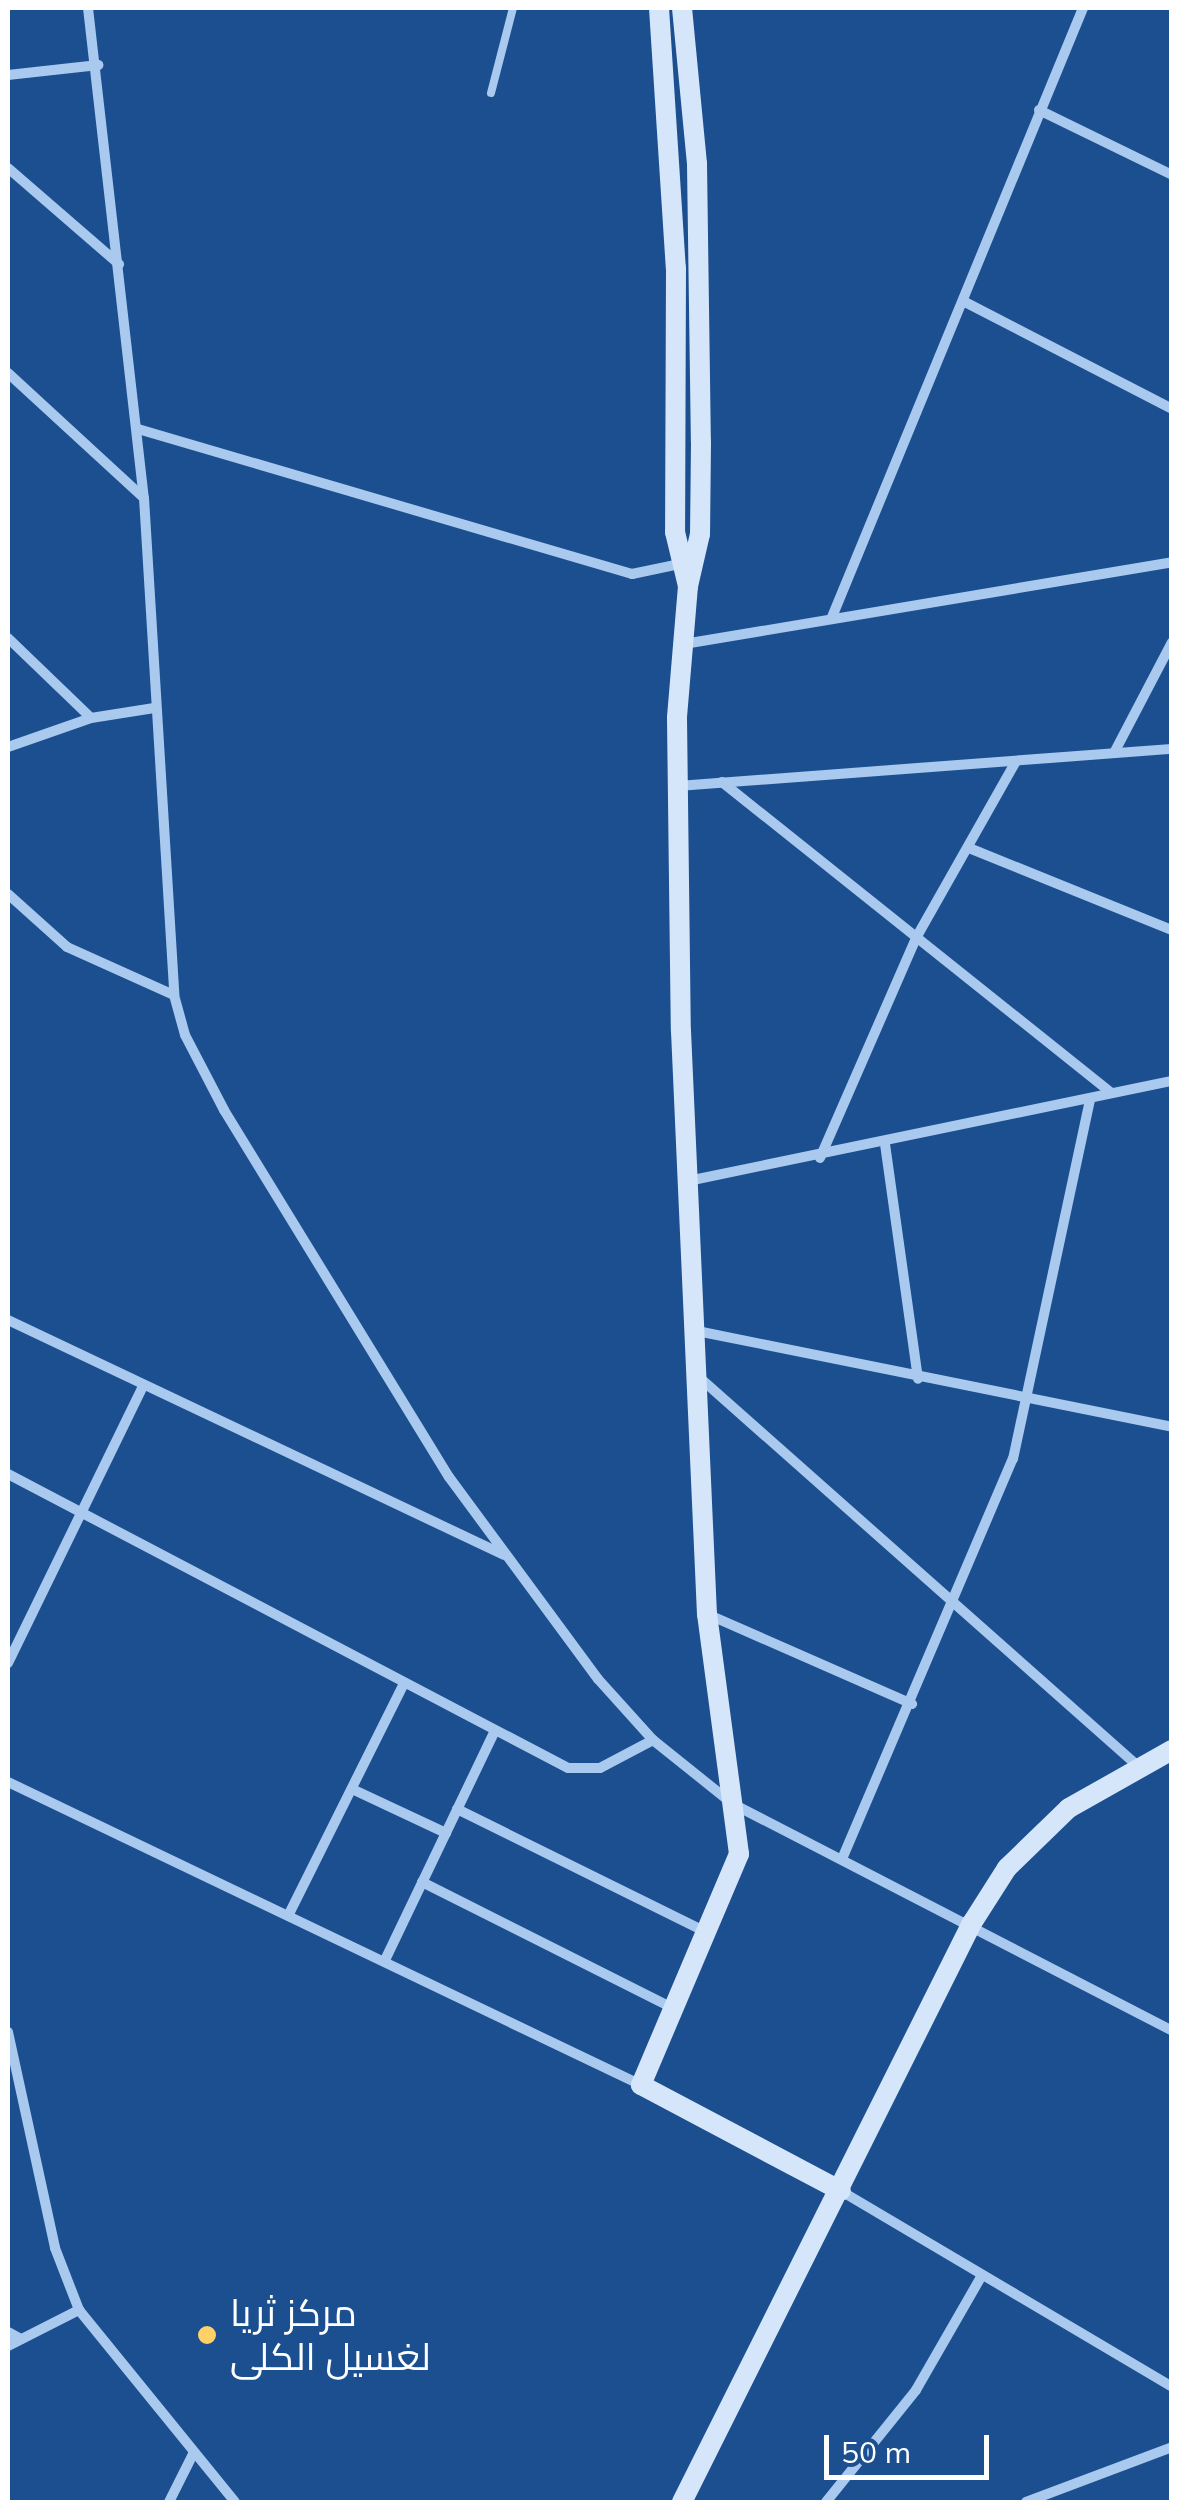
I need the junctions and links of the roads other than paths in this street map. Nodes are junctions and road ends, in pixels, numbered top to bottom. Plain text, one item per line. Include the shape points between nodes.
1 (88, 8) edge
2 (513, 8) edge
3 (659, 8) edge
4 (682, 8) edge
5 (1084, 8) edge
6 (98, 66) junction
7 (8, 75) edge
8 (490, 93) dead end
9 (1038, 110) junction
10 (8, 168) edge
11 (1172, 175) edge
12 (120, 264) junction
13 (963, 300) junction
14 (8, 373) edge
15 (1172, 409) edge
16 (138, 428) junction
17 (144, 498) junction
18 (688, 561) junction
19 (1172, 562) edge
20 (832, 617) junction
21 (8, 638) edge
22 (1172, 642) edge
23 (683, 644) junction
24 (154, 708) junction
25 (92, 718) junction
26 (8, 747) edge
27 (1172, 749) edge
28 (1114, 752) junction
29 (1015, 764) junction
30 (722, 782) junction
31 (677, 786) junction
32 (969, 848) junction
33 (8, 894) edge
34 (1172, 930) edge
35 (916, 938) junction
36 (174, 995) junction
37 (1172, 1080) edge
38 (1111, 1092) junction
39 (1090, 1099) junction
40 (885, 1144) junction
41 (820, 1158) junction
42 (687, 1182) junction
43 (8, 1320) edge
44 (697, 1331) junction
45 (700, 1378) junction
46 (918, 1378) junction
47 (143, 1386) junction
48 (1027, 1400) junction
49 (1172, 1427) edge
50 (8, 1474) edge
51 (81, 1513) junction
52 (504, 1555) junction
53 (958, 1602) junction
54 (707, 1614) junction
55 (8, 1663) edge
56 (403, 1684) junction
57 (912, 1704) junction
58 (495, 1731) junction
59 (653, 1740) junction
60 (1172, 1750) edge
61 (1138, 1766) junction
62 (8, 1782) edge
63 (352, 1789) junction
64 (734, 1804) junction
65 (458, 1809) junction
66 (446, 1833) junction
67 (842, 1859) junction
68 (422, 1882) junction
69 (290, 1912) junction
70 (972, 1922) junction
71 (710, 1934) junction
72 (386, 1958) junction
73 (674, 2009) junction
74 (1172, 2031) edge
75 (8, 2032) edge
76 (641, 2085) junction
77 (842, 2190) junction
78 (981, 2277) junction
79 (79, 2310) junction
80 (8, 2332) edge
81 (21, 2339) junction
82 (8, 2346) edge
83 (1172, 2387) edge
84 (1172, 2448) edge
85 (193, 2454) junction
86 (169, 2502) edge
87 (235, 2502) edge
88 (682, 2502) edge
89 (826, 2502) edge
90 (1026, 2502) edge

1 - 6 street
2 - 8 lane
3 - 18 street
4 - 18 street via 697,164
5 - 9 street
6 - 7 street
6 - 12 street
9 - 11 street
9 - 13 street
10 - 12 street
12 - 16 street
13 - 15 street
13 - 20 street
14 - 17 street
16 - 17 street
16 - 18 street via 632,574
17 - 24 street
18 - 23 street
19 - 20 street
20 - 23 street
21 - 25 street
22 - 28 street
23 - 31 street
24 - 25 street
24 - 36 street
25 - 26 street
27 - 28 street
28 - 29 street
29 - 30 street
29 - 32 street
30 - 31 street
30 - 35 street
31 - 42 street
32 - 34 street
32 - 35 street
33 - 36 street via 67,947
35 - 38 street
35 - 41 street
36 - 52 street via 185,1035 309,1256
37 - 38 street
38 - 39 street
39 - 40 street
39 - 48 street
40 - 41 street
40 - 46 street
41 - 42 street
42 - 44 street
43 - 47 street
44 - 45 street
44 - 46 street
45 - 53 street
45 - 54 street
46 - 48 street
47 - 51 street
47 - 52 street
48 - 49 street
48 - 53 street via 1013,1459
50 - 51 street
51 - 55 street
51 - 56 street
52 - 59 street
53 - 57 street
53 - 61 street
54 - 57 street
54 - 64 street
56 - 58 street
56 - 63 street
57 - 67 street
58 - 59 street via 586,1771
58 - 65 street
59 - 64 street
60 - 61 street
61 - 70 street via 1036,1834
62 - 69 street
63 - 66 street
63 - 69 street
64 - 67 street
64 - 71 street via 738,1867
65 - 66 street
65 - 71 street
66 - 68 street
67 - 70 street
68 - 72 street
68 - 73 street
69 - 72 street
70 - 74 street
70 - 77 street
71 - 73 street
72 - 76 street
73 - 76 street
75 - 79 street via 55,2248
76 - 77 street
77 - 78 street
77 - 88 street
78 - 83 street
78 - 89 street via 916,2390
79 - 81 street
79 - 85 street
80 - 81 street
81 - 82 street
84 - 90 street
85 - 86 street
85 - 87 street

